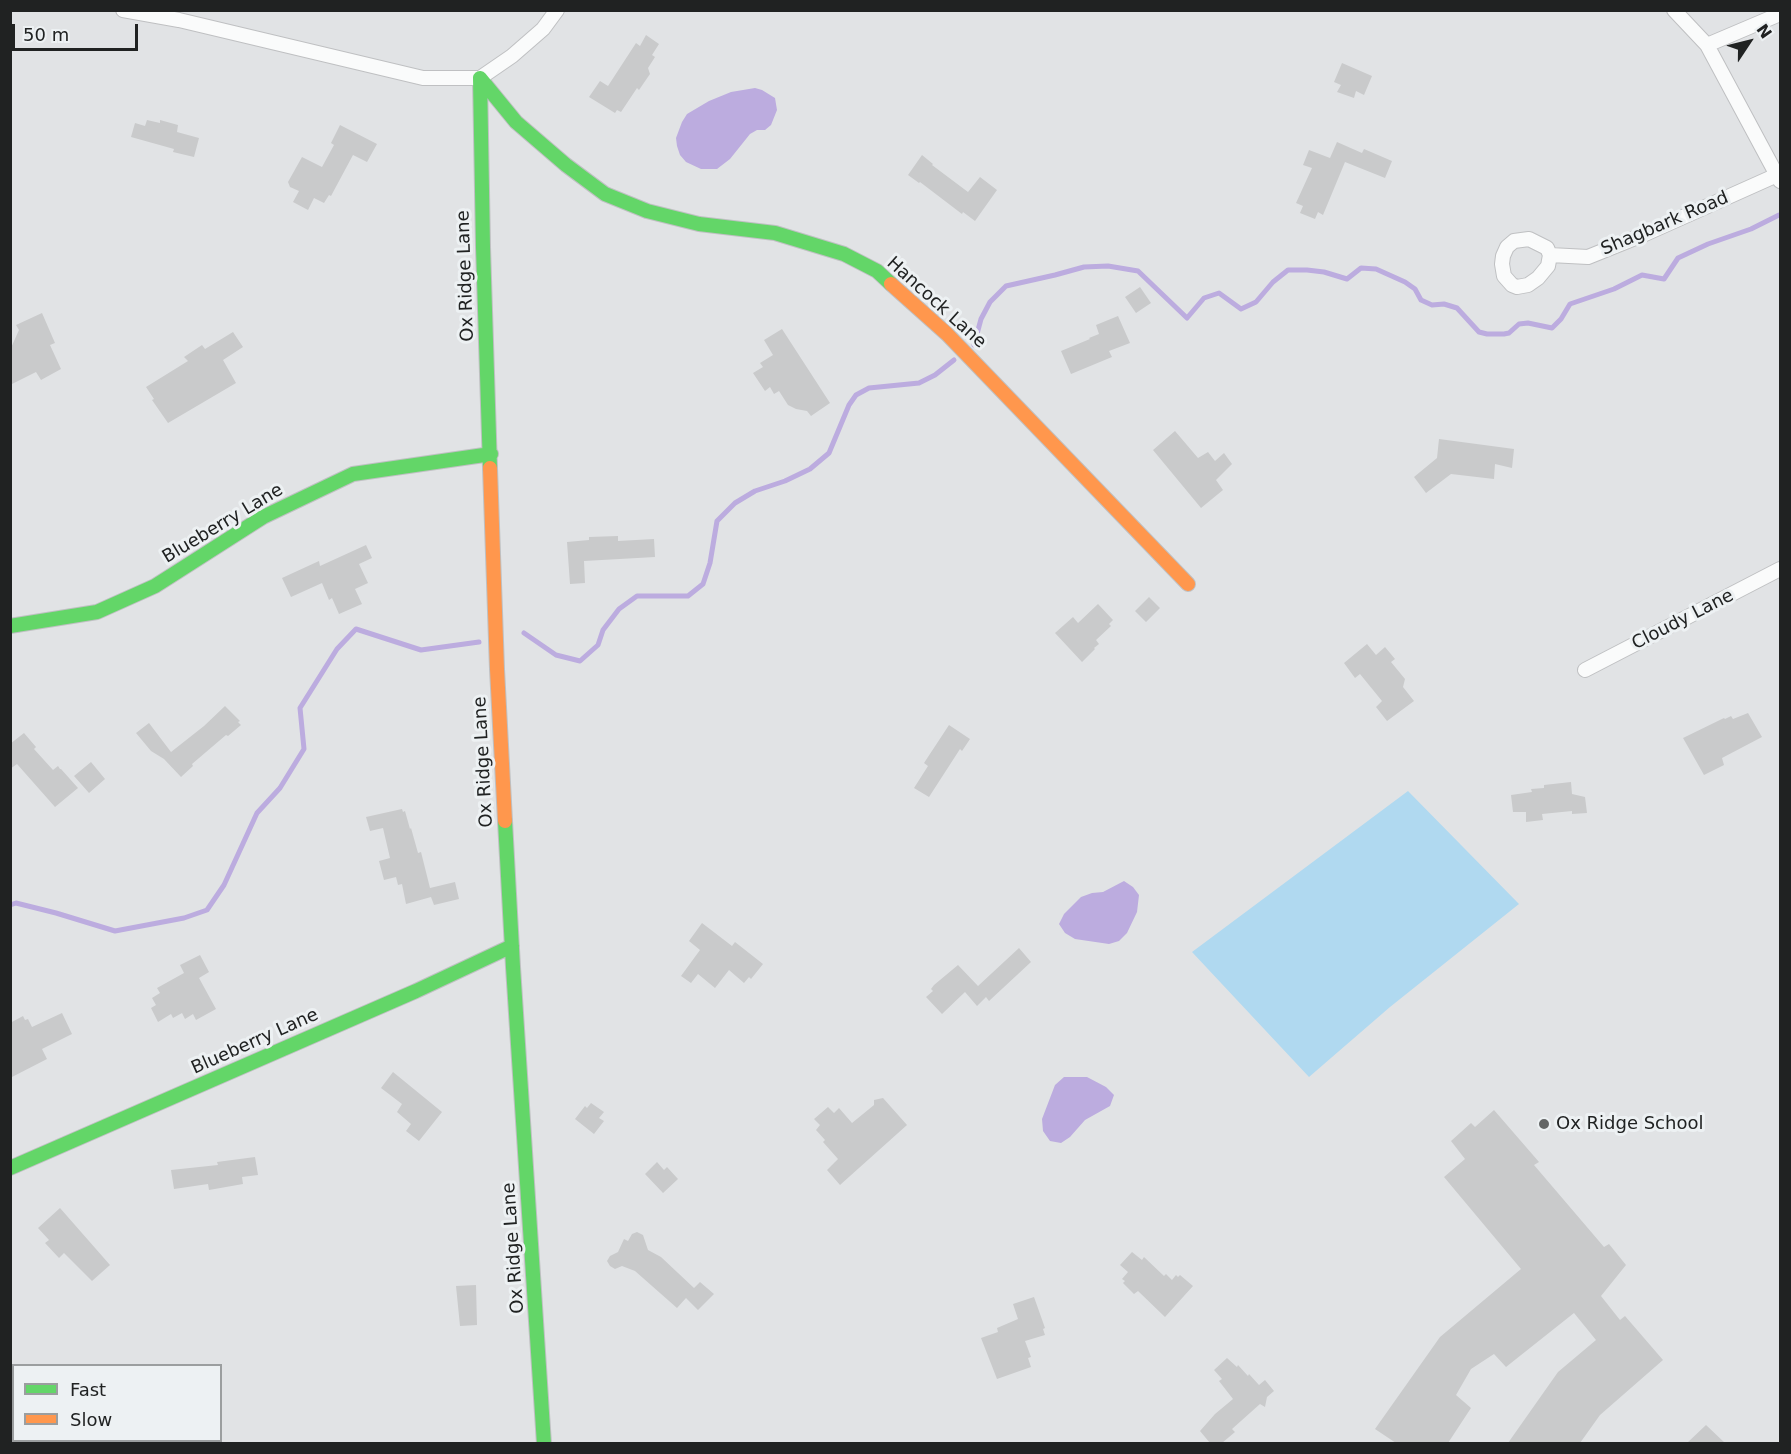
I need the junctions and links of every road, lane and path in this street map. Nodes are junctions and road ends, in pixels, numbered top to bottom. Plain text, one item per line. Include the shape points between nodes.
1 (123, 10) edge
2 (557, 10) edge
3 (1674, 10) edge
4 (1780, 14) edge
5 (1707, 45) junction
6 (480, 78) junction
7 (1779, 178) edge
8 (1550, 255) dead end
9 (490, 454) junction
10 (1780, 569) edge
11 (1188, 584) dead end
12 (10, 626) edge
13 (1585, 670) dead end
14 (512, 946) junction
15 (10, 1168) edge
16 (544, 1443) edge

1 - 6 street via 423,78
2 - 6 street via 543,29
3 - 5 street
4 - 5 street
5 - 7 street
6 - 9 street, Ox Ridge Lane
6 - 11 street, Hancock Lane via 516,122 605,194 647,211 699,224 774,233 844,254 877,271 947,334
7 - 8 street, Shagbark Road via 1588,257
9 - 12 street, Blueberry Lane via 353,474 263,517 155,586 97,612
9 - 14 street, Ox Ridge Lane
10 - 13 street, Cloudy Lane
14 - 15 street, Blueberry Lane
14 - 16 street, Ox Ridge Lane

